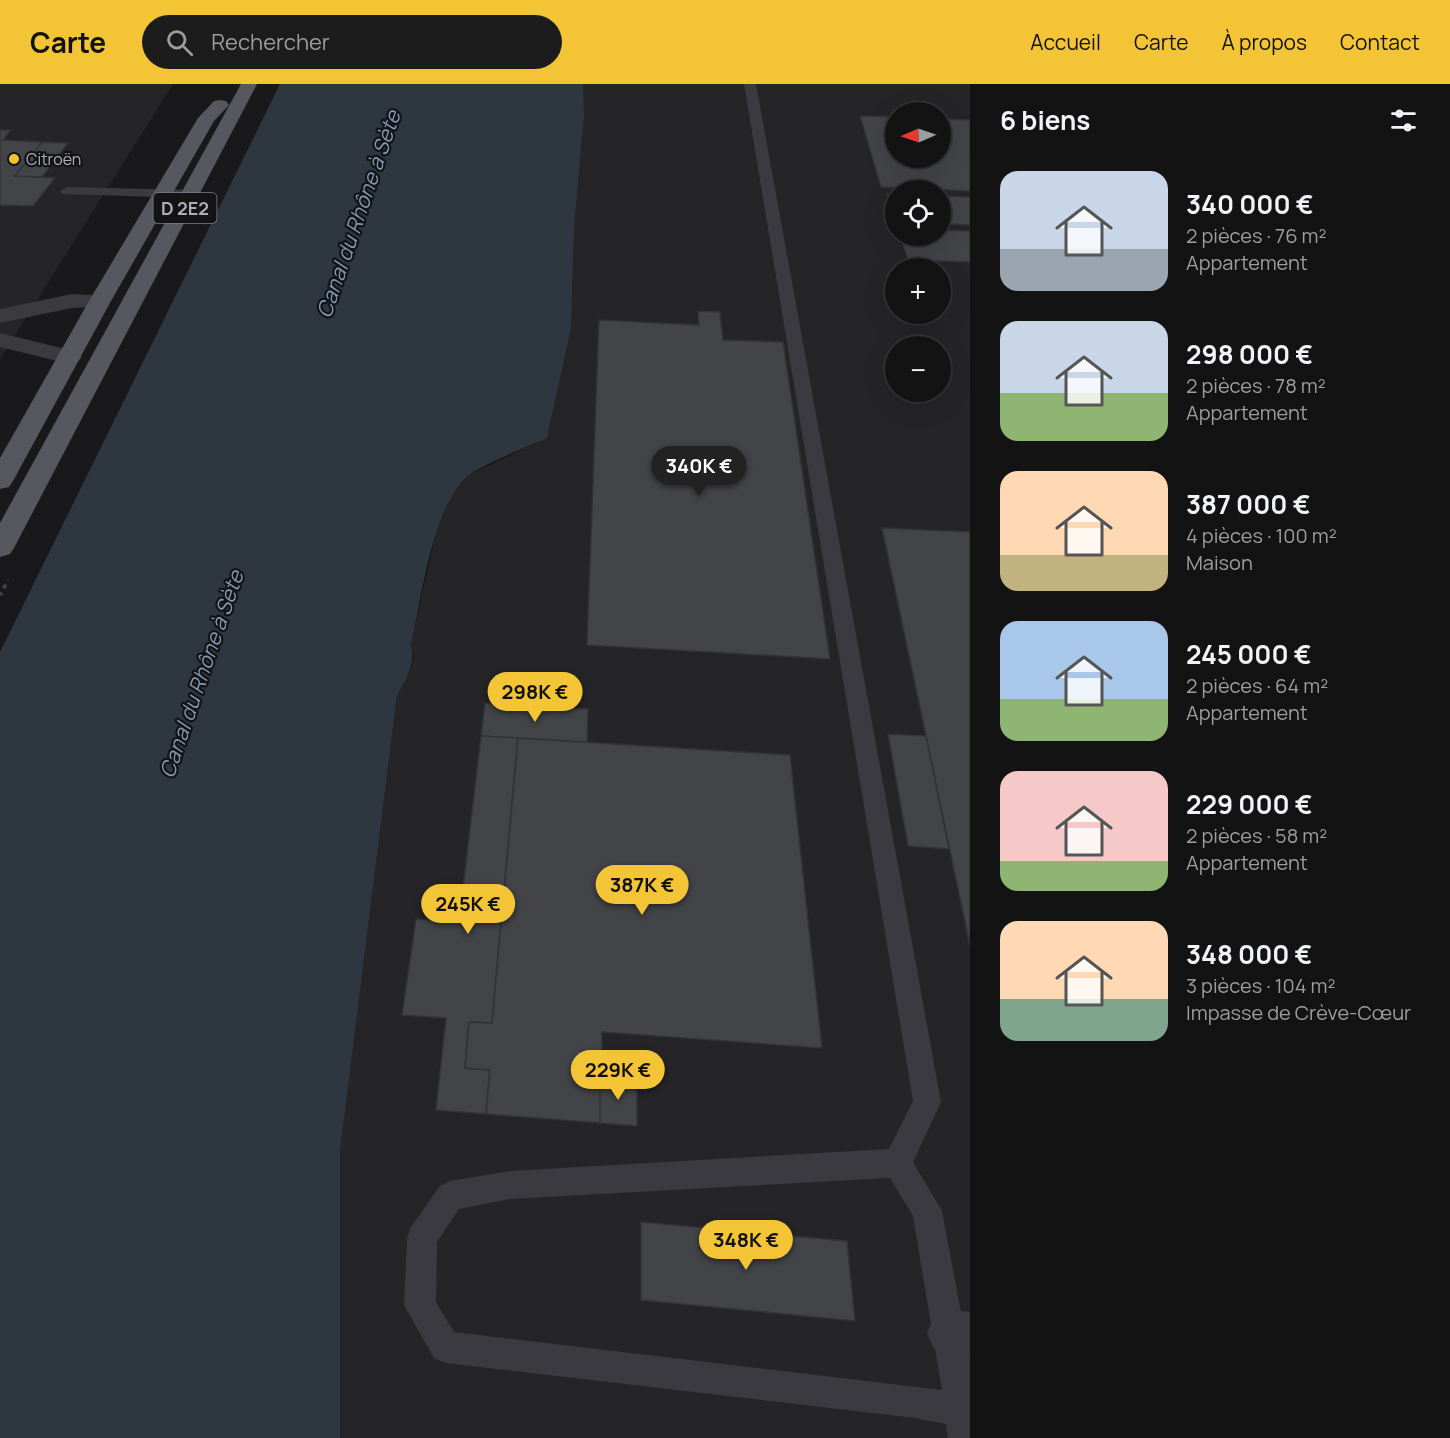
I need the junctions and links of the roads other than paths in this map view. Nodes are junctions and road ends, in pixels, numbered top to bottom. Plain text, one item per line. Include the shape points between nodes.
1 (240, 84) edge
2 (249, 84) edge
3 (750, 84) edge
4 (67, 191) dead end
5 (164, 193) junction
6 (192, 194) junction
7 (100, 301) junction
8 (0, 316) edge
9 (119, 331) junction
10 (0, 340) edge
11 (70, 357) junction
12 (0, 481) edge
13 (0, 549) edge
14 (897, 1163) junction
15 (960, 1334) edge
16 (963, 1424) edge

1 - 5 main road, D 2E2 via 207,118
2 - 6 main road, D 2E2
3 - 14 lane via 927,1102
4 - 5 lane
5 - 6 lane
5 - 7 main road, D 2E2
6 - 9 main road, D 2E2
7 - 8 street via 72,301
7 - 9 main road
7 - 11 main road, D 2E2
9 - 11 main road
9 - 13 main road, D 2E2
10 - 11 street
11 - 12 main road, D 2E2
14 - 15 lane via 927,1211
14 - 16 lane via 510,1185 450,1196 422,1238 420,1305 445,1347 915,1402
15 - 16 lane

